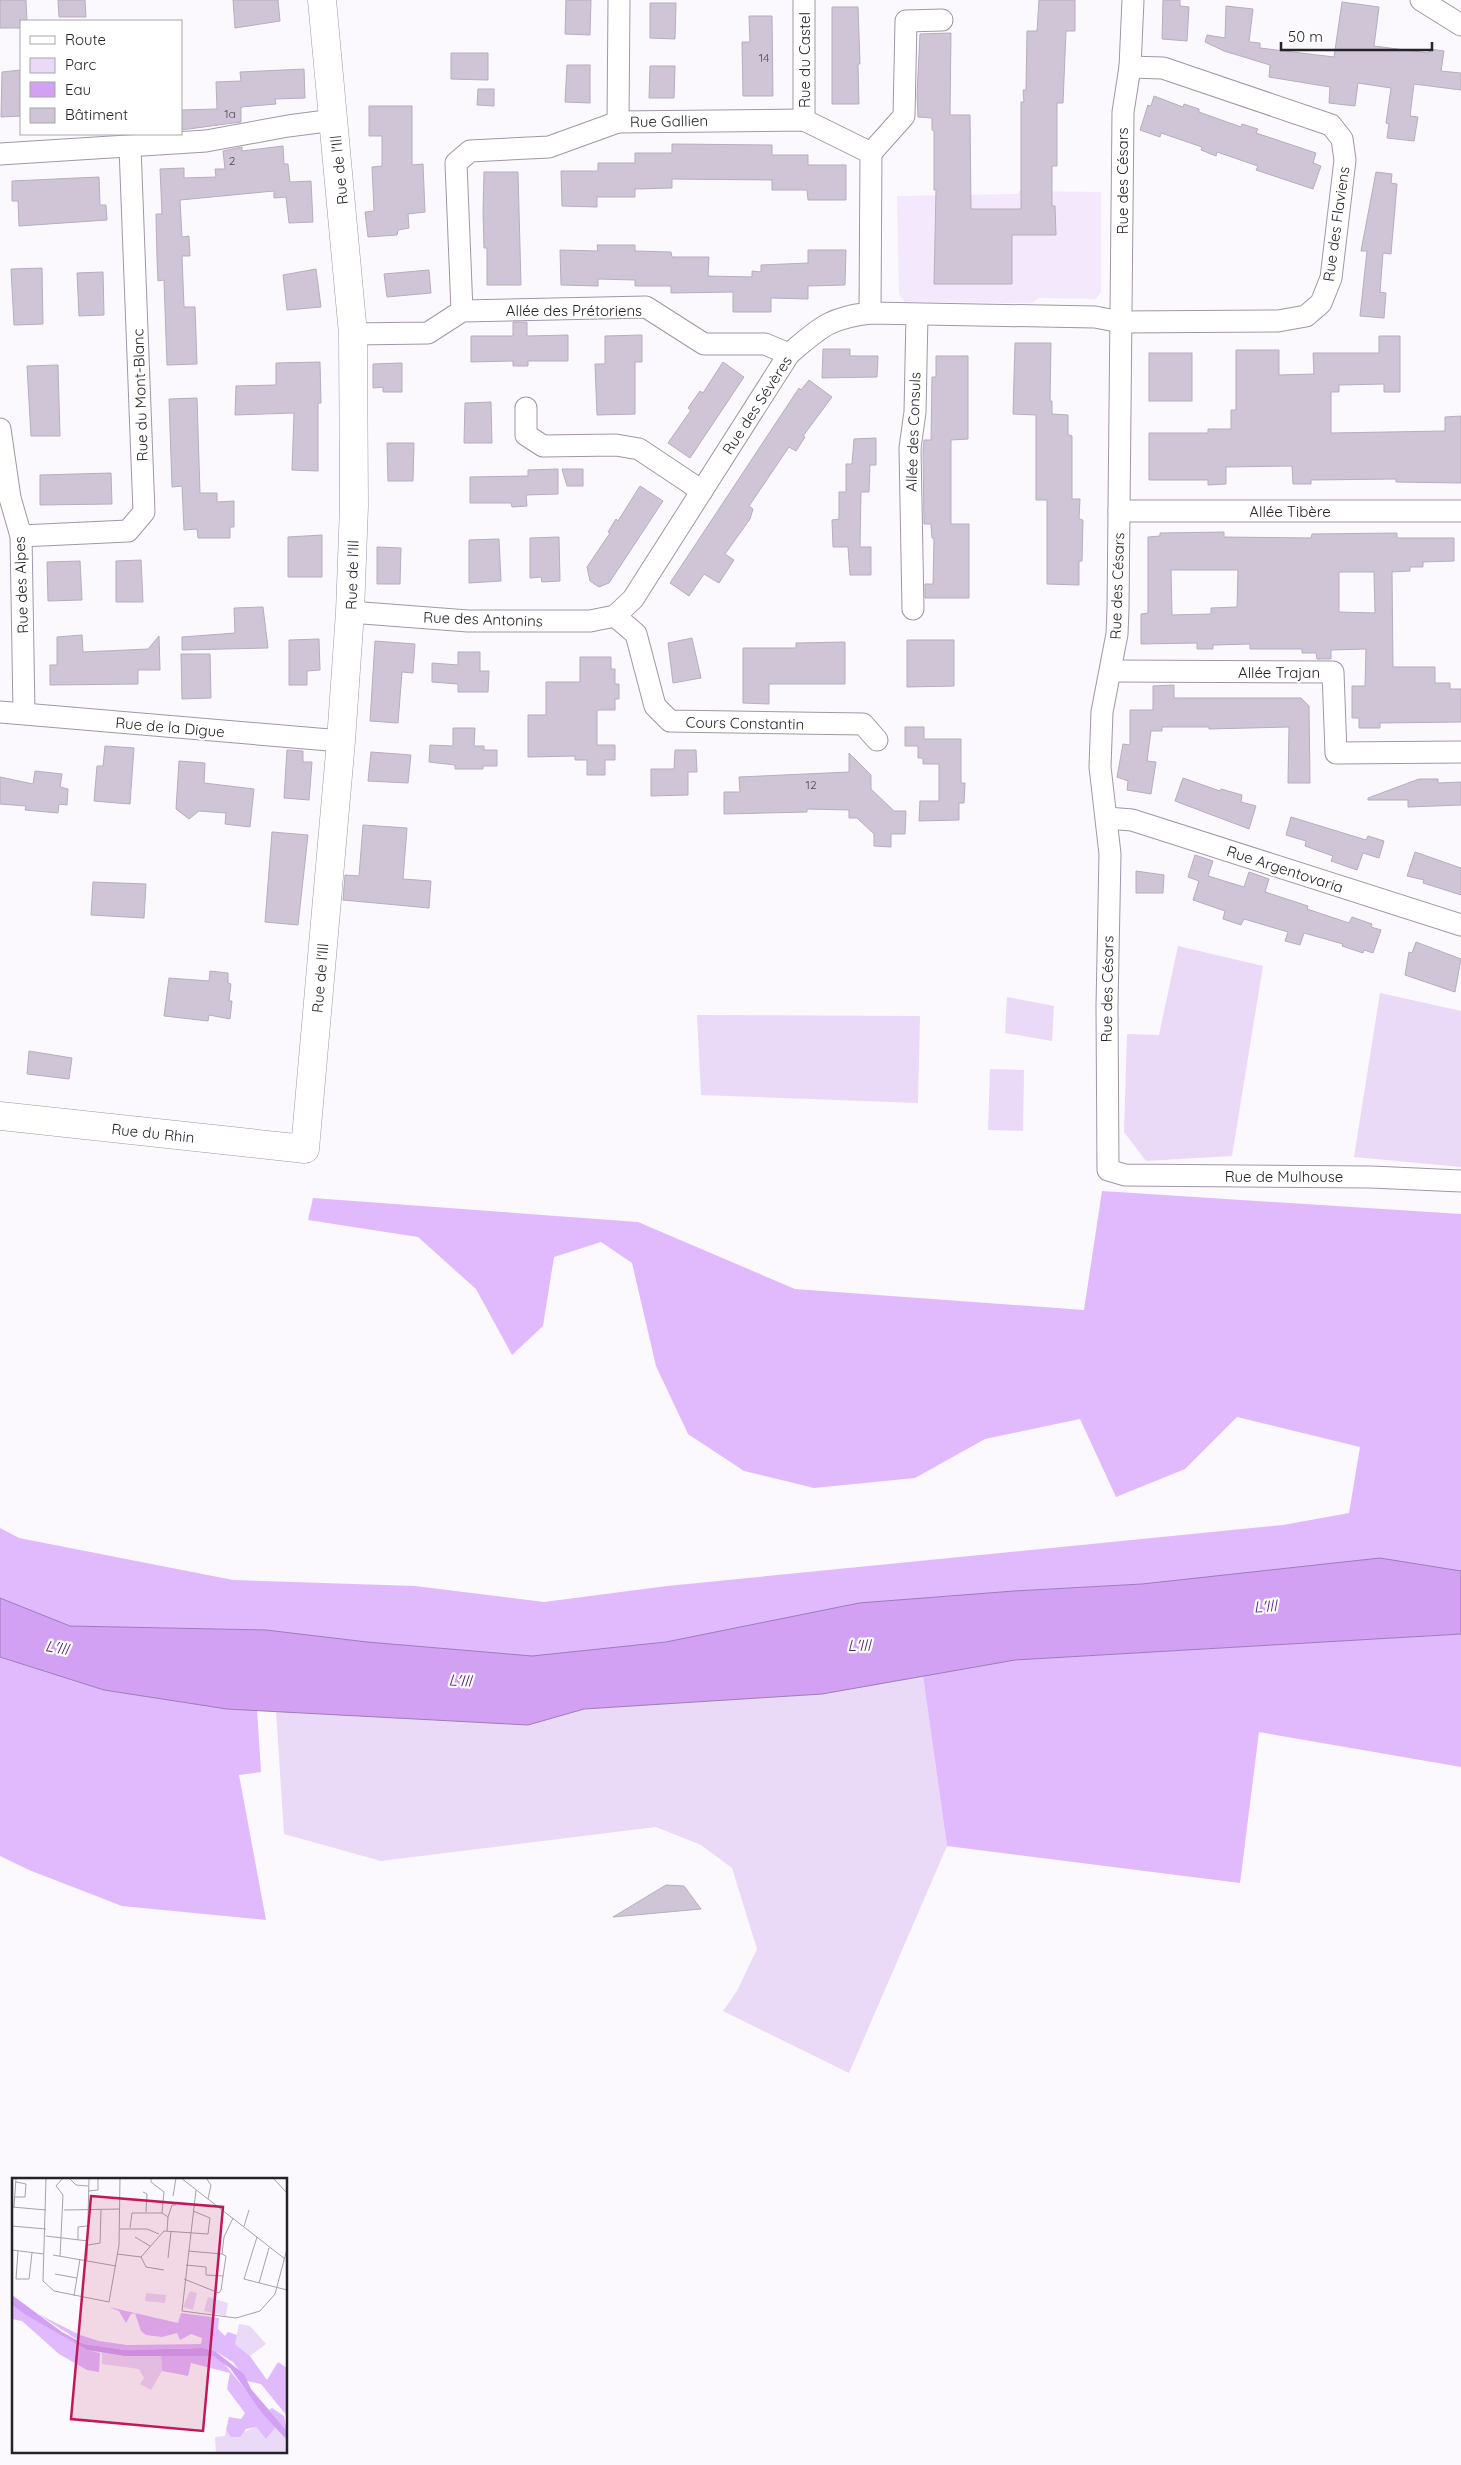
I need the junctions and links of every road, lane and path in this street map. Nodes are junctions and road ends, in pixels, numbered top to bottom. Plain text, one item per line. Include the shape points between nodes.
1 (322, 0) edge
2 (619, 0) edge
3 (804, 0) edge
4 (1133, 0) edge
5 (1421, 0) edge
6 (942, 20) dead end
7 (1461, 25) edge
8 (1130, 66) junction
9 (334, 120) junction
10 (804, 120) junction
11 (618, 122) junction
12 (130, 147) junction
13 (871, 153) junction
14 (0, 154) edge
15 (462, 311) junction
16 (870, 313) junction
17 (917, 315) junction
18 (1122, 322) junction
19 (353, 334) junction
20 (789, 354) junction
21 (526, 408) dead end
22 (0, 429) edge
23 (702, 491) junction
24 (5, 498) edge
25 (1119, 511) junction
26 (1461, 512) edge
27 (22, 536) junction
28 (913, 609) dead end
29 (350, 612) junction
30 (615, 616) junction
31 (1111, 671) junction
32 (0, 712) edge
33 (24, 714) junction
34 (878, 740) dead end
35 (341, 741) junction
36 (1461, 752) edge
37 (1107, 818) junction
38 (1461, 925) edge
39 (0, 1116) edge
40 (305, 1149) joint
41 (1108, 1170) joint
42 (1461, 1181) edge

1 - 9 street, Rue de l'Ill
2 - 11 street
3 - 10 street, Rue du Castel
4 - 8 street, Rue des Césars
5 - 7 street
6 - 13 street via 906,21 904,116
8 - 18 street, Rue des Césars via 1122,112
8 - 18 street, Rue des Flaviens via 1163,68 1331,125 1342,139 1345,160 1331,278 1321,303 1306,316 1278,321
9 - 12 street via 206,141
9 - 19 street, Rue de l'Ill
10 - 11 street, Rue Gallien
10 - 13 street, Rue Gallien
11 - 15 street, Rue Gallien via 548,147 470,151 456,162
12 - 14 street
12 - 27 street, Rue du Mont-Blanc via 144,512 128,531
13 - 16 street
15 - 19 street via 428,333
15 - 20 street, Allée des Prétoriens via 646,307 704,344 765,344
16 - 17 street, Rue des Sévères
16 - 20 street, Rue des Sévères via 843,316 820,327
17 - 18 street, Rue des Sévères via 1095,317
17 - 28 street, Allée des Consuls via 915,412 910,448
18 - 25 street, Rue des Césars
19 - 29 street, Rue de l'Ill via 354,506
20 - 23 street, Rue des Sévères
21 - 23 street via 526,435 543,446 616,445 639,449
22 - 24 street, Rue des Alpes
23 - 30 street, Rue des Sévères via 633,599
24 - 27 street, Rue des Alpes
25 - 26 street, Allée Tibère
25 - 31 street, Rue des Césars via 1118,609
27 - 33 street, Rue des Alpes
29 - 30 street, Rue des Antonins via 477,621 590,622
29 - 35 street, Rue de l'Ill
30 - 34 street, Cours Constantin via 636,634 655,706 670,722 863,724
31 - 36 street, Allée Trajan via 1333,672 1336,753
31 - 37 street, Rue des Césars via 1102,712 1100,766
32 - 33 street, Rue de la Digue
33 - 35 street, Rue de la Digue
35 - 40 street, Rue de l'Ill
37 - 38 street, Rue Argentovaria via 1132,820
37 - 41 street, Rue des Césars via 1110,854
39 - 40 street, Rue du Rhin
41 - 42 street, Rue de Mulhouse via 1125,1175

